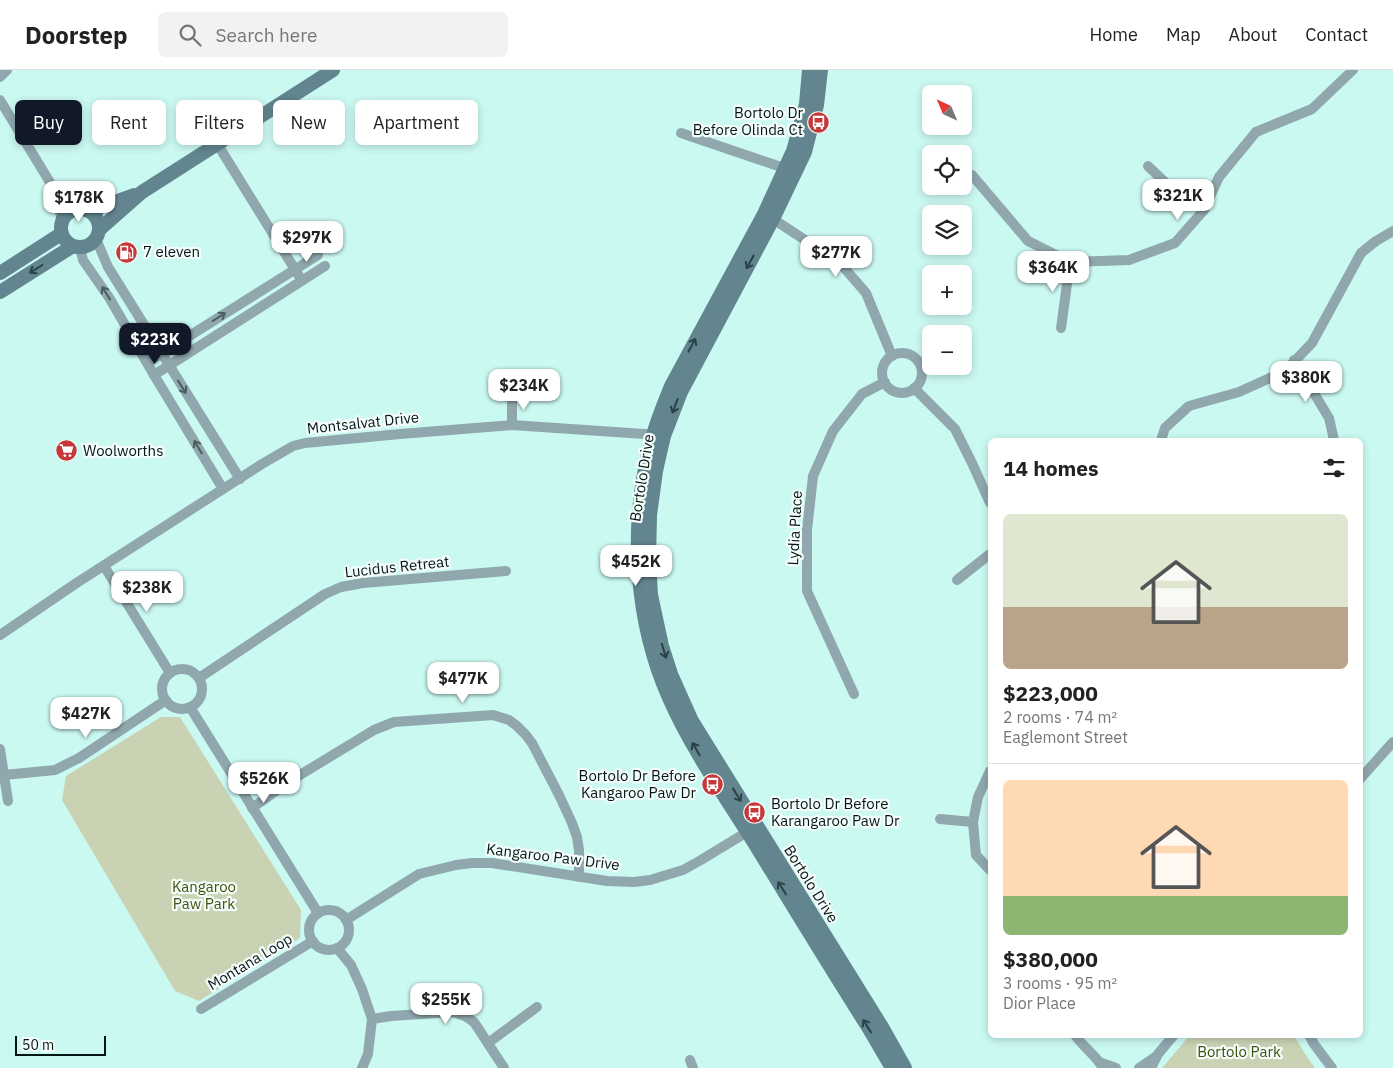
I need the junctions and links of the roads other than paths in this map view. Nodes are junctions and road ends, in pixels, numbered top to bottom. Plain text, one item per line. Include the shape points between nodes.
1 (7, 70) edge
2 (333, 70) edge
3 (809, 70) edge
4 (821, 70) edge
5 (1353, 70) edge
6 (0, 77) edge
7 (0, 100) edge
8 (263, 116) edge
9 (681, 133) dead end
10 (218, 145) joint
11 (1148, 166) dead end
12 (791, 170) junction
13 (972, 175) dead end
14 (52, 184) junction
15 (142, 192) junction
16 (87, 210) junction
17 (1204, 210) junction
18 (769, 216) junction
19 (62, 228) junction
20 (1393, 231) edge
21 (98, 234) junction
22 (76, 247) junction
23 (318, 255) dead end
24 (1070, 262) junction
25 (326, 266) dead end
26 (295, 270) junction
27 (0, 273) edge
28 (302, 281) junction
29 (0, 292) edge
30 (1061, 328) dead end
31 (162, 352) junction
32 (892, 356) junction
33 (1294, 360) junction
34 (148, 362) junction
35 (169, 365) junction
36 (154, 375) junction
37 (884, 382) junction
38 (914, 388) junction
39 (512, 398) dead end
40 (512, 425) junction
41 (658, 435) junction
42 (1162, 438) edge
43 (1334, 438) edge
44 (240, 478) junction
45 (223, 489) junction
46 (988, 499) edge
47 (988, 556) edge
48 (104, 566) junction
49 (506, 571) dead end
50 (957, 580) dead end
51 (0, 635) edge
52 (170, 673) junction
53 (198, 678) junction
54 (854, 694) dead end
55 (166, 700) junction
56 (190, 707) junction
57 (1393, 742) edge
58 (0, 749) edge
59 (4, 775) junction
60 (988, 775) edge
61 (1363, 776) edge
62 (8, 802) dead end
63 (252, 808) junction
64 (940, 819) dead end
65 (973, 822) junction
66 (752, 829) junction
67 (988, 868) edge
68 (580, 877) junction
69 (318, 913) junction
70 (346, 920) junction
71 (313, 942) junction
72 (337, 948) junction
73 (537, 1007) dead end
74 (202, 1009) dead end
75 (372, 1019) junction
76 (1077, 1038) edge
77 (1171, 1038) edge
78 (1311, 1038) edge
79 (488, 1043) junction
80 (1158, 1054) junction
81 (1101, 1065) edge
82 (362, 1068) edge
83 (504, 1068) edge
84 (892, 1068) edge
85 (905, 1068) edge
86 (1116, 1068) edge
87 (1139, 1068) edge
88 (1151, 1068) edge
89 (1332, 1068) edge

1 - 6 street
2 - 8 street
3 - 12 street, Bortolo Drive via 806,104
4 - 12 street, Bortolo Drive via 813,124 804,152
5 - 17 street via 1312,109 1256,132 1219,178
7 - 14 street
9 - 12 street
10 - 15 street
10 - 26 street
11 - 17 street via 1168,185
12 - 18 street, Bortolo Drive
13 - 24 street via 1028,241
14 - 16 street
14 - 19 street
15 - 16 street
15 - 21 street
16 - 19 street via 69,212
16 - 21 street via 97,219
17 - 24 street via 1175,243 1129,260
18 - 32 street via 840,263 866,293
18 - 41 street, Bortolo Drive
19 - 22 street via 68,243
19 - 27 street
20 - 33 street via 1361,253 1312,343
21 - 22 street via 86,247
21 - 31 street via 108,267
22 -> 29 street
34 -> 22 street
23 - 26 street
24 - 30 street
25 - 28 street
26 - 28 street
31 -> 26 street
28 - 35 street
31 - 34 street
31 - 35 street
32 - 37 street via 884,364
32 - 38 street via 907,353 916,358 922,376
33 - 42 street via 1285,371 1239,392 1188,406 1165,428
33 - 43 street via 1329,418
34 - 36 street
35 - 36 street
35 -> 44 street
45 -> 36 street
37 - 38 street via 902,393
37 - 54 street, Lydia Place via 862,394 833,431 813,476 807,530 807,591
38 - 46 street via 955,430
39 - 40 street
40 - 41 street, Montsalvat Drive
40 - 44 street, Montsalvat Drive via 305,443 278,454
41 - 66 street, Bortolo Drive via 649,544 651,595 658,629 671,674 692,720
44 - 45 street, Montsalvat Drive
45 - 48 street, Montsalvat Drive
47 - 50 street
48 - 51 street, Montsalvat Drive
48 - 52 street
49 - 53 street, Lucidus Retreat via 363,582 342,587 325,594
52 - 53 street via 189,670
52 - 55 street via 162,688
53 - 56 street via 202,691
55 - 56 street via 177,708
55 - 59 street via 79,758 55,770
56 - 63 street
57 - 61 street
58 - 59 street
59 - 62 street
60 - 65 street via 978,797
63 - 68 street via 374,730 394,722 493,715 509,720 532,743 572,823 579,850
63 - 69 street
64 - 65 street
65 - 67 street via 976,855
66 - 68 street, Kangaroo Paw Drive via 683,870 668,875 634,882
84 -> 66 street, Bortolo Drive
66 - 85 street, Bortolo Drive via 882,1027
68 - 70 street, Kangaroo Paw Drive via 492,863 456,865 419,874
69 - 70 street via 333,910
69 - 71 street via 311,921 309,933
70 - 72 street via 348,934
71 - 72 street via 329,950
71 - 74 street, Montana Loop
72 - 75 street via 355,973
73 - 79 street
75 - 79 street via 453,1012 474,1022
75 - 82 street via 368,1054
76 - 81 street
77 - 80 street
78 - 89 street
79 - 83 street
80 - 87 street
80 - 88 street
81 - 86 street

